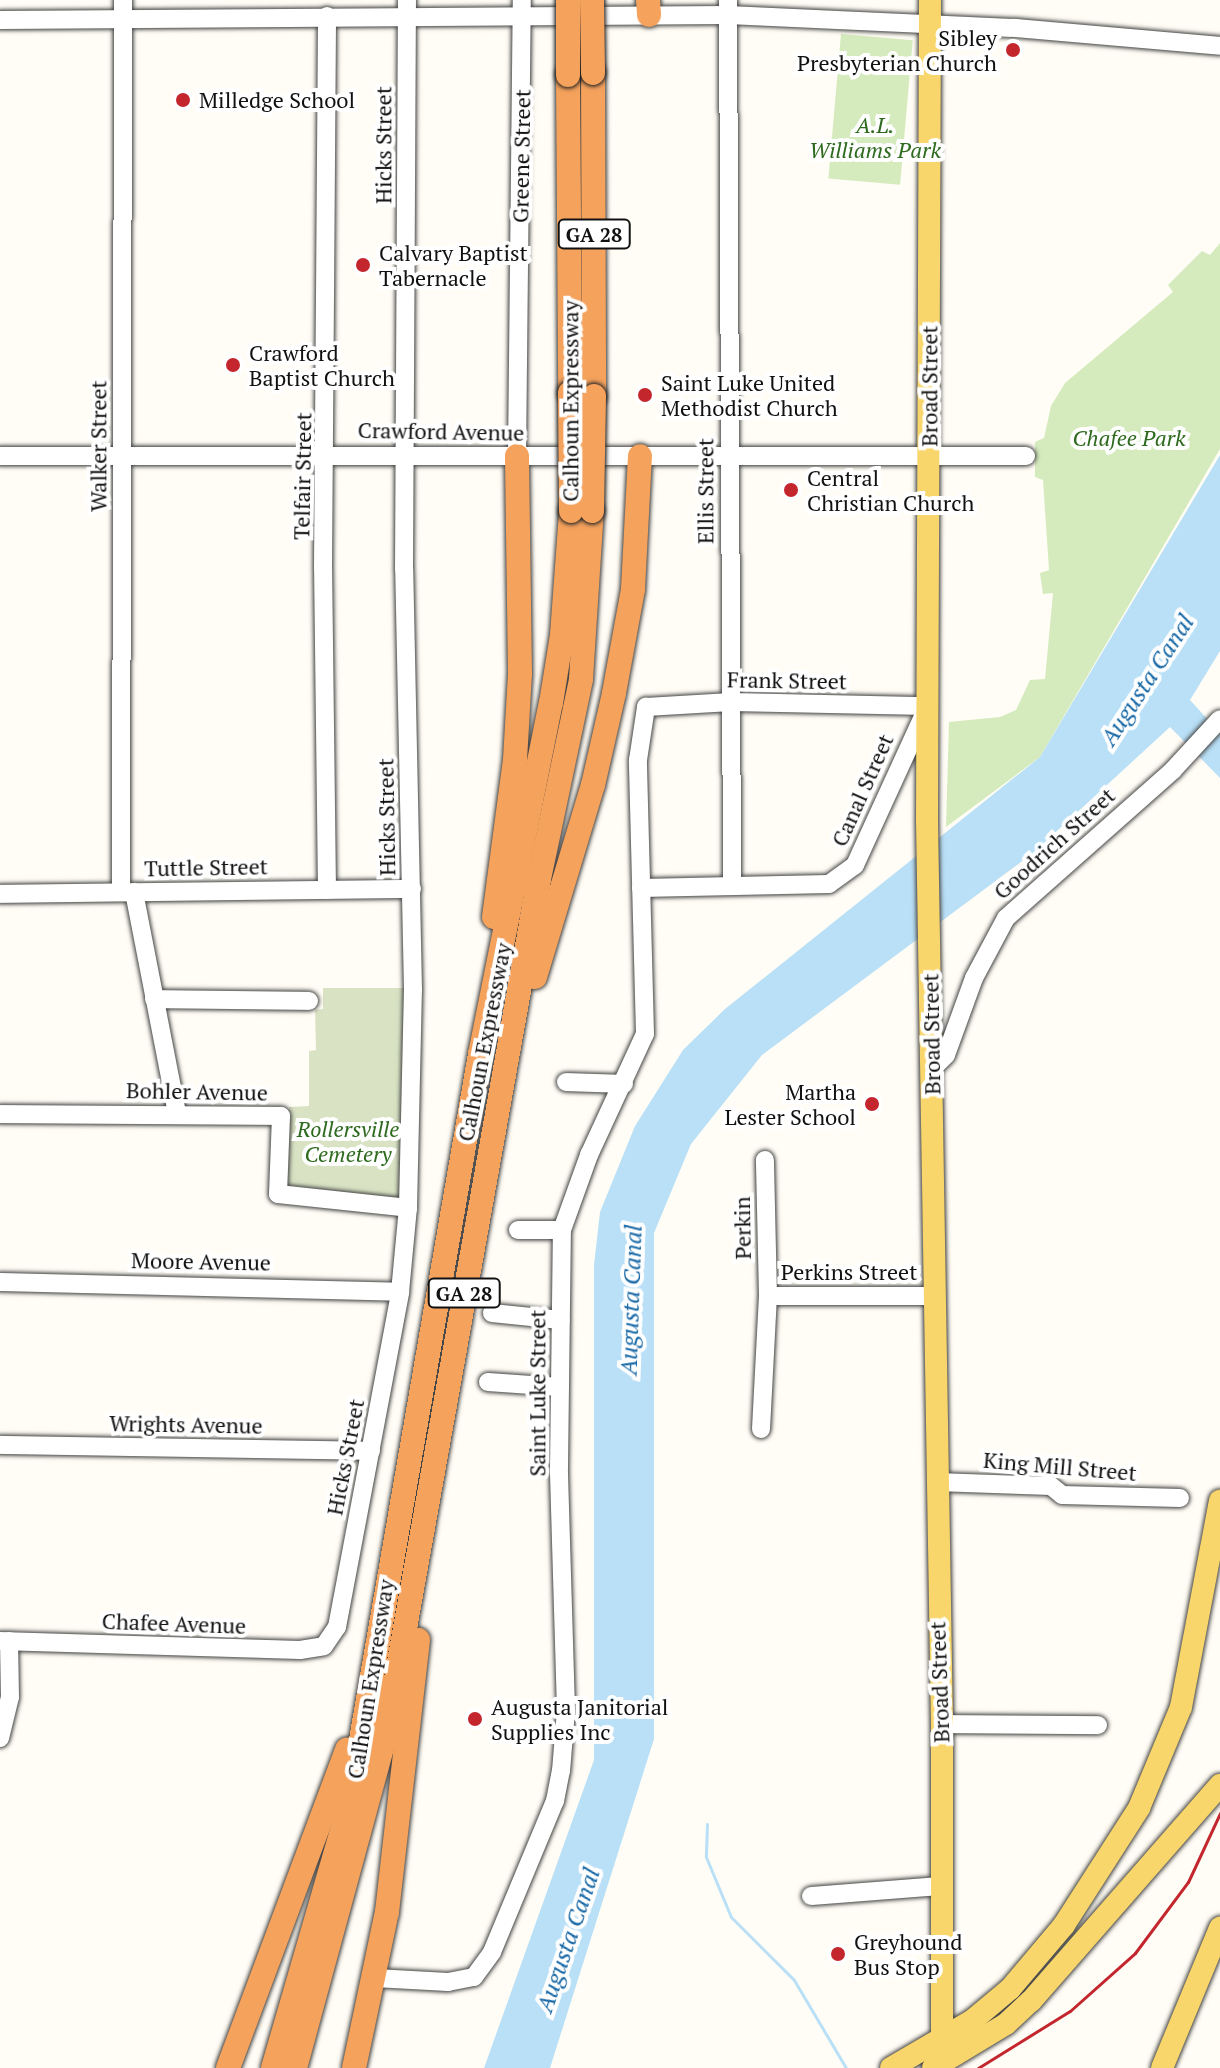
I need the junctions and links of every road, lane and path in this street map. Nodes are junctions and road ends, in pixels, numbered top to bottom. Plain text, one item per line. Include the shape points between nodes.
1 (568, 0) edge
2 (592, 0) edge
3 (930, 0) edge
4 (648, 7) edge
5 (728, 7) edge
6 (407, 8) edge
7 (522, 9) edge
8 (123, 10) edge
9 (327, 16) junction
10 (0, 20) edge
11 (930, 24) junction
12 (1220, 46) edge
13 (582, 394) junction
14 (729, 453) junction
15 (327, 454) junction
16 (407, 454) junction
17 (0, 456) edge
18 (122, 456) junction
19 (517, 456) junction
20 (640, 456) junction
21 (930, 456) junction
22 (1026, 456) dead end
23 (581, 511) junction
24 (731, 702) junction
25 (928, 706) junction
26 (646, 707) joint
27 (1219, 722) edge
28 (732, 886) junction
29 (641, 888) junction
30 (412, 889) junction
31 (327, 890) junction
32 (128, 892) junction
33 (0, 894) edge
34 (154, 999) junction
35 (309, 1001) dead end
36 (933, 1068) junction
37 (566, 1082) dead end
38 (624, 1084) junction
39 (499, 1102) junction
40 (0, 1114) edge
41 (177, 1114) junction
42 (765, 1160) dead end
43 (455, 1195) junction
44 (408, 1208) junction
45 (518, 1230) dead end
46 (562, 1230) junction
47 (0, 1282) edge
48 (400, 1292) junction
49 (768, 1296) junction
50 (931, 1296) junction
51 (492, 1313) dead end
52 (561, 1320) junction
53 (488, 1382) dead end
54 (560, 1387) junction
55 (445, 1400) junction
56 (761, 1429) dead end
57 (0, 1445) edge
58 (371, 1451) junction
59 (936, 1482) junction
60 (1180, 1498) dead end
61 (1220, 1501) edge
62 (337, 1627) joint
63 (4, 1641) edge
64 (373, 1664) junction
65 (942, 1724) junction
66 (1098, 1725) dead end
67 (0, 1738) edge
68 (1214, 1790) edge
69 (941, 1886) junction
70 (811, 1896) dead end
71 (1220, 1928) edge
72 (375, 1978) junction
73 (942, 2038) junction
74 (939, 2066) edge
75 (228, 2068) edge
76 (273, 2068) edge
77 (295, 2068) edge
78 (354, 2068) edge
79 (891, 2068) edge
80 (1162, 2068) edge

1 - 13 highway, Calhoun Expressway / GA 28, bridge
2 - 13 highway, Calhoun Expressway / GA 28, bridge
3 - 11 main road, Broad Street
4 - 5 street
4 - 7 street
5 - 11 street
5 - 14 street, Ellis Street
6 - 7 street
6 - 9 street
6 - 16 street, Hicks Street
7 - 19 street, Greene Street
8 - 9 street
8 - 10 street
8 - 18 street, Walker Street
9 - 15 street, Telfair Street
11 - 12 street
11 - 21 main road, Broad Street
13 - 23 highway, Calhoun Expressway / GA 28, bridge
14 - 20 street, Crawford Avenue
14 - 21 street, Crawford Avenue
14 - 24 street, Ellis Street
15 - 16 street, Crawford Avenue
15 - 18 street, Crawford Avenue
15 - 31 street, Telfair Street
16 - 19 street, Crawford Avenue
16 - 30 street, Hicks Street via 404,569
17 - 18 street, Crawford Avenue
18 - 32 street, Walker Street
19 - 20 street, Crawford Avenue
19 - 43 highway via 520,674 515,760
20 - 39 highway via 633,589 614,693 593,785
21 - 22 street, Crawford Avenue
21 - 25 main road, Broad Street
23 - 39 highway, Calhoun Expressway / GA 28 via 581,679
23 - 43 highway, Calhoun Expressway / GA 28 via 551,703
24 - 25 street, Frank Street
24 - 26 street, Frank Street
24 - 28 street, Ellis Street
25 - 28 street, Canal Street via 855,865 829,884
25 - 36 main road, Broad Street
26 - 29 street, Saint Luke Street via 638,760
27 - 36 street, Goodrich Street via 1006,918 972,983 946,1055
28 - 29 street
29 - 38 street, Saint Luke Street via 645,1034
30 - 31 street, Tuttle Street
30 - 44 street, Hicks Street
31 - 32 street, Tuttle Street
32 - 33 street, Tuttle Street
32 - 34 street, Walker Street
34 - 35 street
34 - 41 street, Walker Street
36 - 50 main road, Broad Street
37 - 38 street
38 - 46 street, Saint Luke Street via 574,1189
39 - 55 highway, Calhoun Expressway / GA 28
40 - 41 street, Bohler Avenue
41 - 44 street, Bohler Avenue via 281,1116 278,1194
42 - 49 street, Perkin
43 - 64 highway, Calhoun Expressway / GA 28
44 - 48 street, Hicks Street
45 - 46 street
46 - 52 street, Saint Luke Street
47 - 48 street, Moore Avenue
48 - 58 street, Hicks Street
49 - 50 street, Perkins Street
49 - 56 street, Perkin
50 - 59 main road, Broad Street
51 - 52 street
52 - 54 street, Saint Luke Street
53 - 54 street
54 - 72 street, Saint Luke Street via 566,1710 555,1801 492,1952 474,1977 448,1982
55 - 72 highway
55 - 77 highway, Calhoun Expressway / GA 28 via 387,1729
57 - 58 street, Wrights Avenue
58 - 62 street, Hicks Street
59 - 60 street, King Mill Street via 1051,1486 1062,1495
59 - 65 main road, Broad Street
61 - 73 main road via 1181,1707 1139,1808 1064,1925 1010,1989
62 - 63 street, Chafee Avenue via 324,1646 300,1650
63 - 67 street via 10,1697
64 - 75 highway via 320,1830
64 - 76 highway, Calhoun Expressway / GA 28 via 350,1803
65 - 66 street
65 - 69 main road, Broad Street
68 - 74 main road via 1031,2001 1006,2024
69 - 70 street
69 - 73 main road, Broad Street
71 - 80 main road
72 - 78 highway
73 - 74 main road, Broad Street
73 - 79 main road

